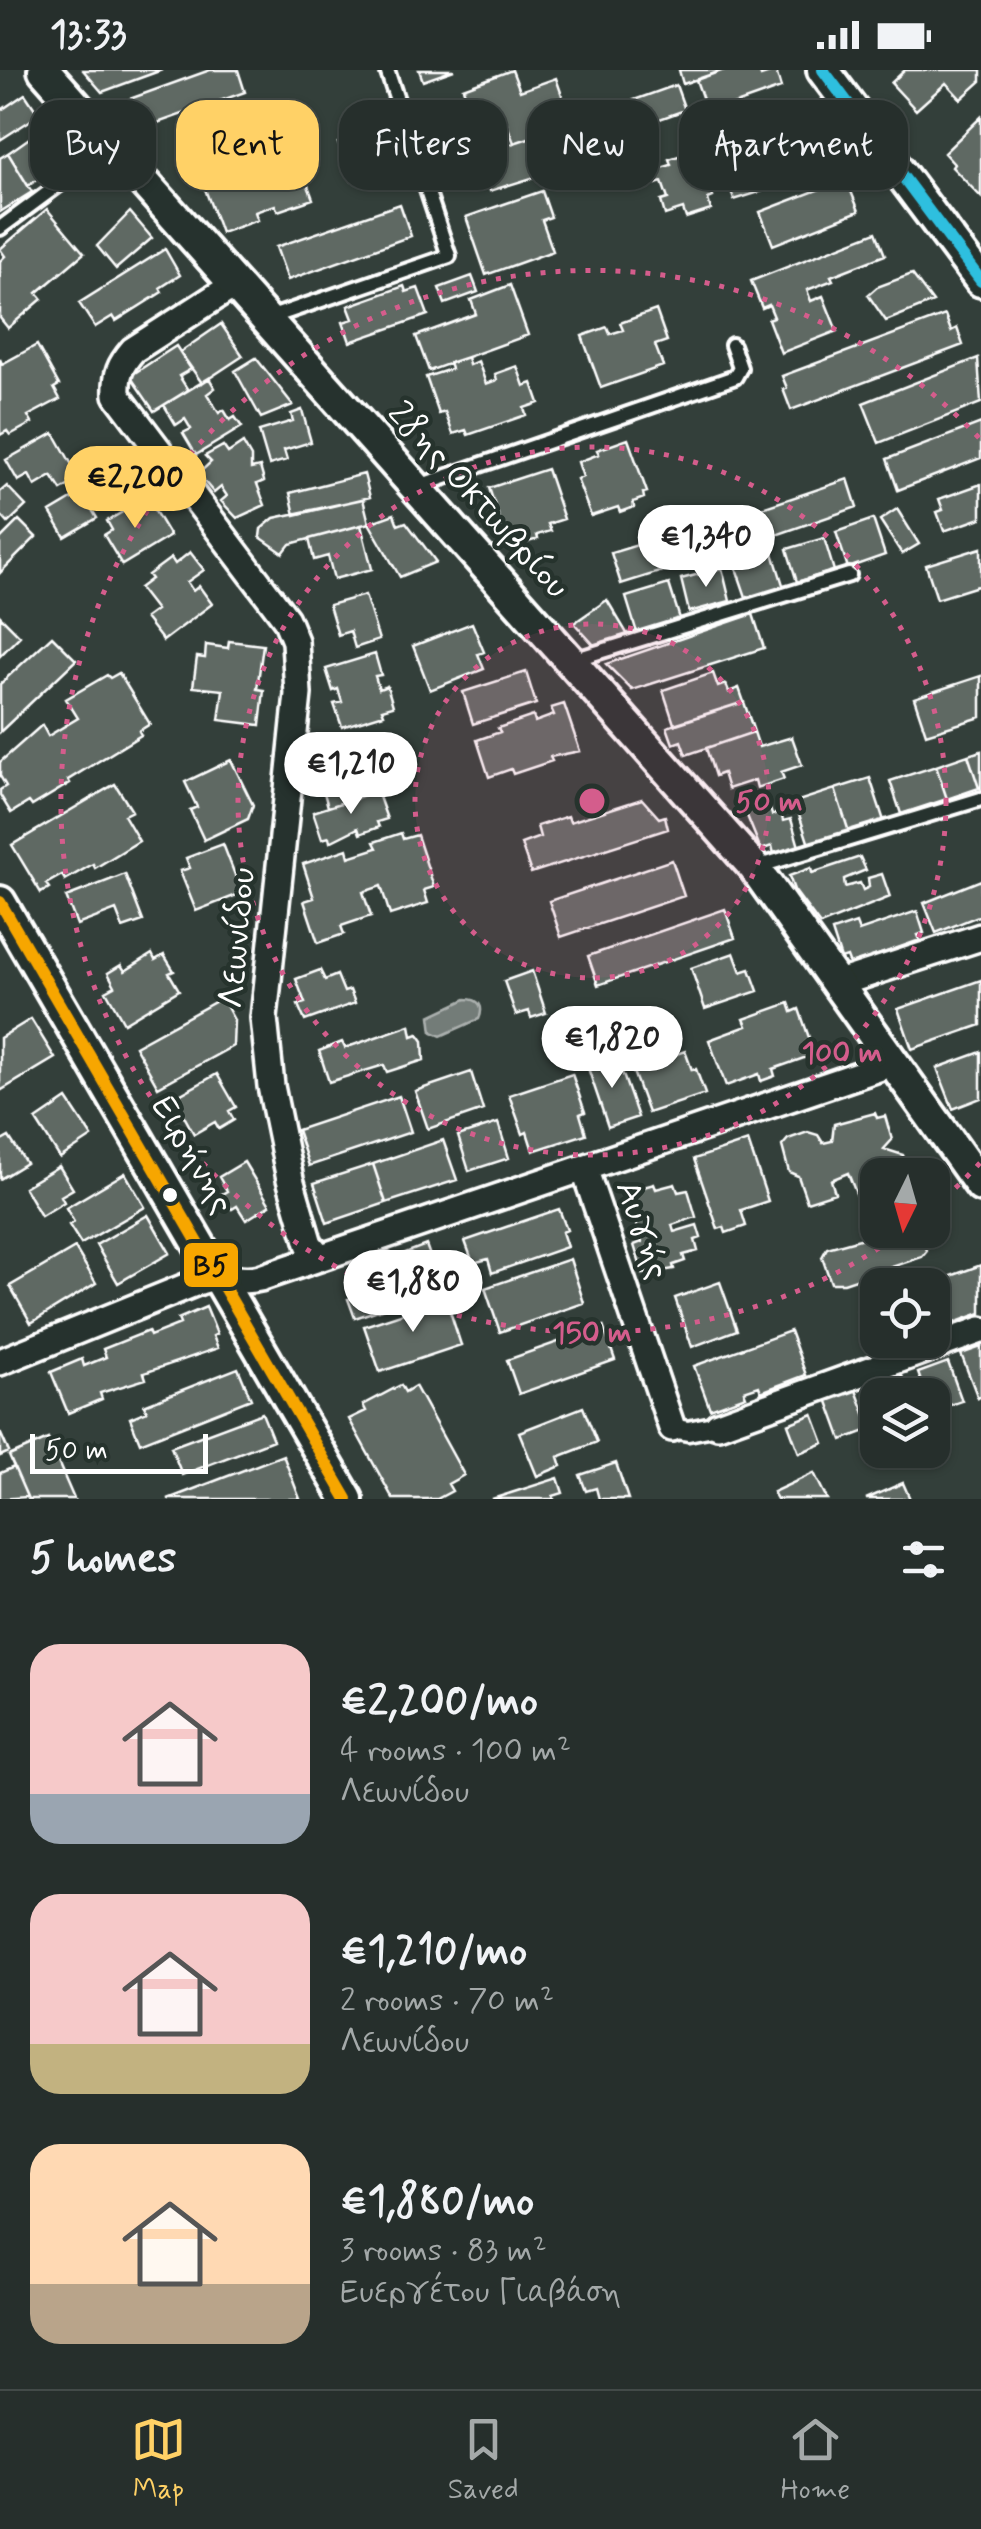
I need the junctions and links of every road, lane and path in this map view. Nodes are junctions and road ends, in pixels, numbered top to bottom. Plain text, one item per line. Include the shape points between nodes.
1 (44, 70) edge
2 (387, 70) edge
3 (823, 70) edge
4 (70, 100) edge
5 (51, 190) edge
6 (150, 190) edge
7 (0, 228) edge
8 (981, 281) edge
9 (234, 284) junction
10 (267, 319) junction
11 (732, 346) dead end
12 (416, 487) junction
13 (849, 575) dead end
14 (570, 660) junction
15 (981, 800) edge
16 (754, 867) junction
17 (0, 902) edge
18 (981, 937) edge
19 (839, 984) junction
20 (893, 1063) junction
21 (584, 1168) junction
22 (981, 1186) edge
23 (305, 1232) junction
24 (320, 1257) junction
25 (215, 1269) junction
26 (260, 1278) junction
27 (246, 1322) junction
28 (981, 1330) edge
29 (0, 1362) edge
30 (718, 1425) joint
31 (672, 1428) joint
32 (347, 1499) edge

1 - 4 street, 28ης Οκτωβρίου
2 - 10 lane via 449,256
3 - 8 street
5 - 7 lane
6 - 9 street, 28ης Οκτωβρίου
9 - 10 street, 28ης Οκτωβρίου
9 - 23 street, Λεωνίδου via 133,350 116,377 117,394 262,584 295,641 298,694 264,1018 271,1086
10 - 12 street, 28ης Οκτωβρίου
11 - 12 lane via 740,368 735,377
12 - 14 street, 28ης Οκτωβρίου
13 - 14 lane
14 - 16 street, 28ης Οκτωβρίου
15 - 16 lane
16 - 19 street, 28ης Οκτωβρίου
17 - 25 street, Ειρήνης
18 - 19 street
19 - 20 street, 28ης Οκτωβρίου
20 - 21 street
20 - 22 street, 28ης Οκτωβρίου
21 - 24 street
21 - 31 street, Αυγής
23 - 24 street, Λεωνίδου
23 - 25 street via 293,1252 264,1266
24 - 26 street
25 - 26 street
25 - 27 street, Ειρήνης
25 - 29 street
26 - 27 street
27 - 32 street, Ειρήνης
28 - 30 street
30 - 31 street

